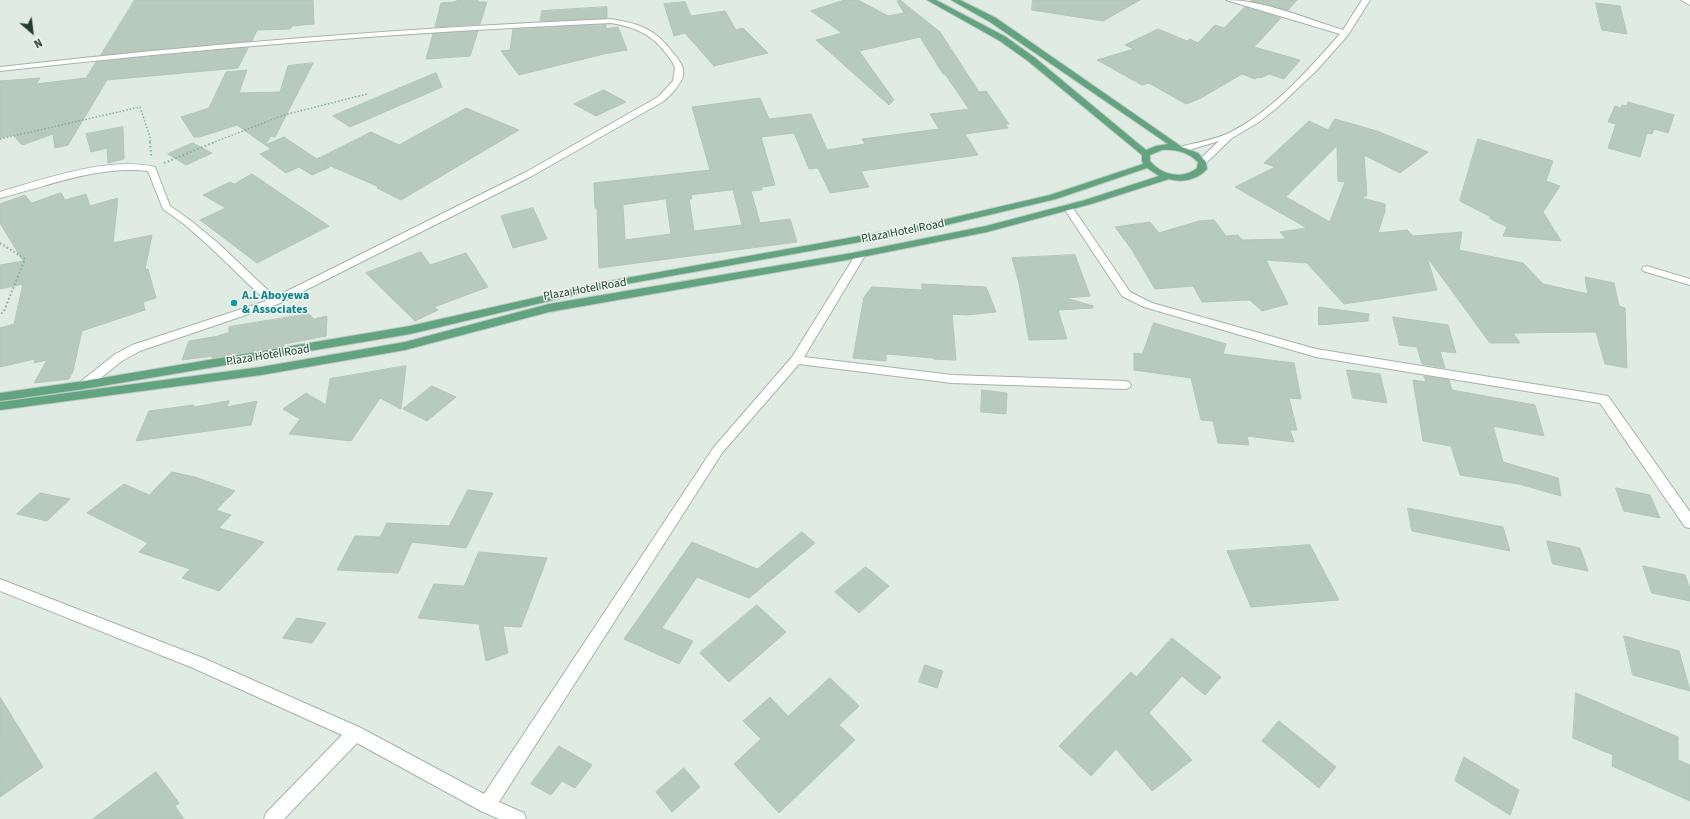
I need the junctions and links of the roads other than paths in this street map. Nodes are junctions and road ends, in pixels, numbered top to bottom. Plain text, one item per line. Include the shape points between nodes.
1 (930, 0) edge
2 (955, 0) edge
3 (1230, 0) edge
4 (1366, 0) edge
5 (1685, 0) edge
6 (1690, 3) edge
7 (1345, 33) junction
8 (0, 68) edge
9 (1229, 136) junction
10 (1180, 148) junction
11 (1147, 160) junction
12 (1202, 162) junction
13 (1169, 176) junction
14 (0, 195) edge
15 (1068, 207) junction
16 (861, 254) junction
17 (1648, 269) dead end
18 (1690, 282) edge
19 (274, 302) junction
20 (796, 360) junction
21 (84, 385) junction
22 (1125, 385) dead end
23 (0, 397) edge
24 (0, 406) edge
25 (1690, 523) edge
26 (0, 584) edge
27 (355, 732) junction
28 (487, 806) junction
29 (272, 819) edge
30 (518, 819) edge

1 - 11 main road via 1003,39 1031,59
2 - 10 main road via 993,20
3 - 7 street via 1255,5
4 - 7 street
5 - 6 street
7 - 9 street via 1314,68 1275,105
8 - 19 street via 200,47 611,20 645,29 660,40 679,67 678,79 661,99 530,174
9 - 10 street
9 - 12 street
10 - 11 main road, Plaza Hotel Road via 1151,150
10 - 12 main road via 1193,153
11 - 13 main road via 1156,172
11 - 21 main road, Plaza Hotel Road via 1053,197 921,228 604,285 410,330
12 - 13 main road via 1202,169 1195,175
13 - 15 main road, Plaza Hotel Road
14 - 19 street via 113,168 140,166 152,169 166,207 214,245
15 - 16 main road, Plaza Hotel Road via 987,229
15 - 25 street via 1126,294 1148,305 1316,353 1604,398
16 - 20 street
16 - 24 main road, Plaza Hotel Road via 549,308 405,346 276,369
17 - 18 street
19 - 21 street via 136,348 118,358
20 - 22 street via 952,379
20 - 28 street via 718,450
21 - 23 main road, Plaza Hotel Road
26 - 27 street via 198,663
27 - 28 street
27 - 29 street
28 - 30 street

